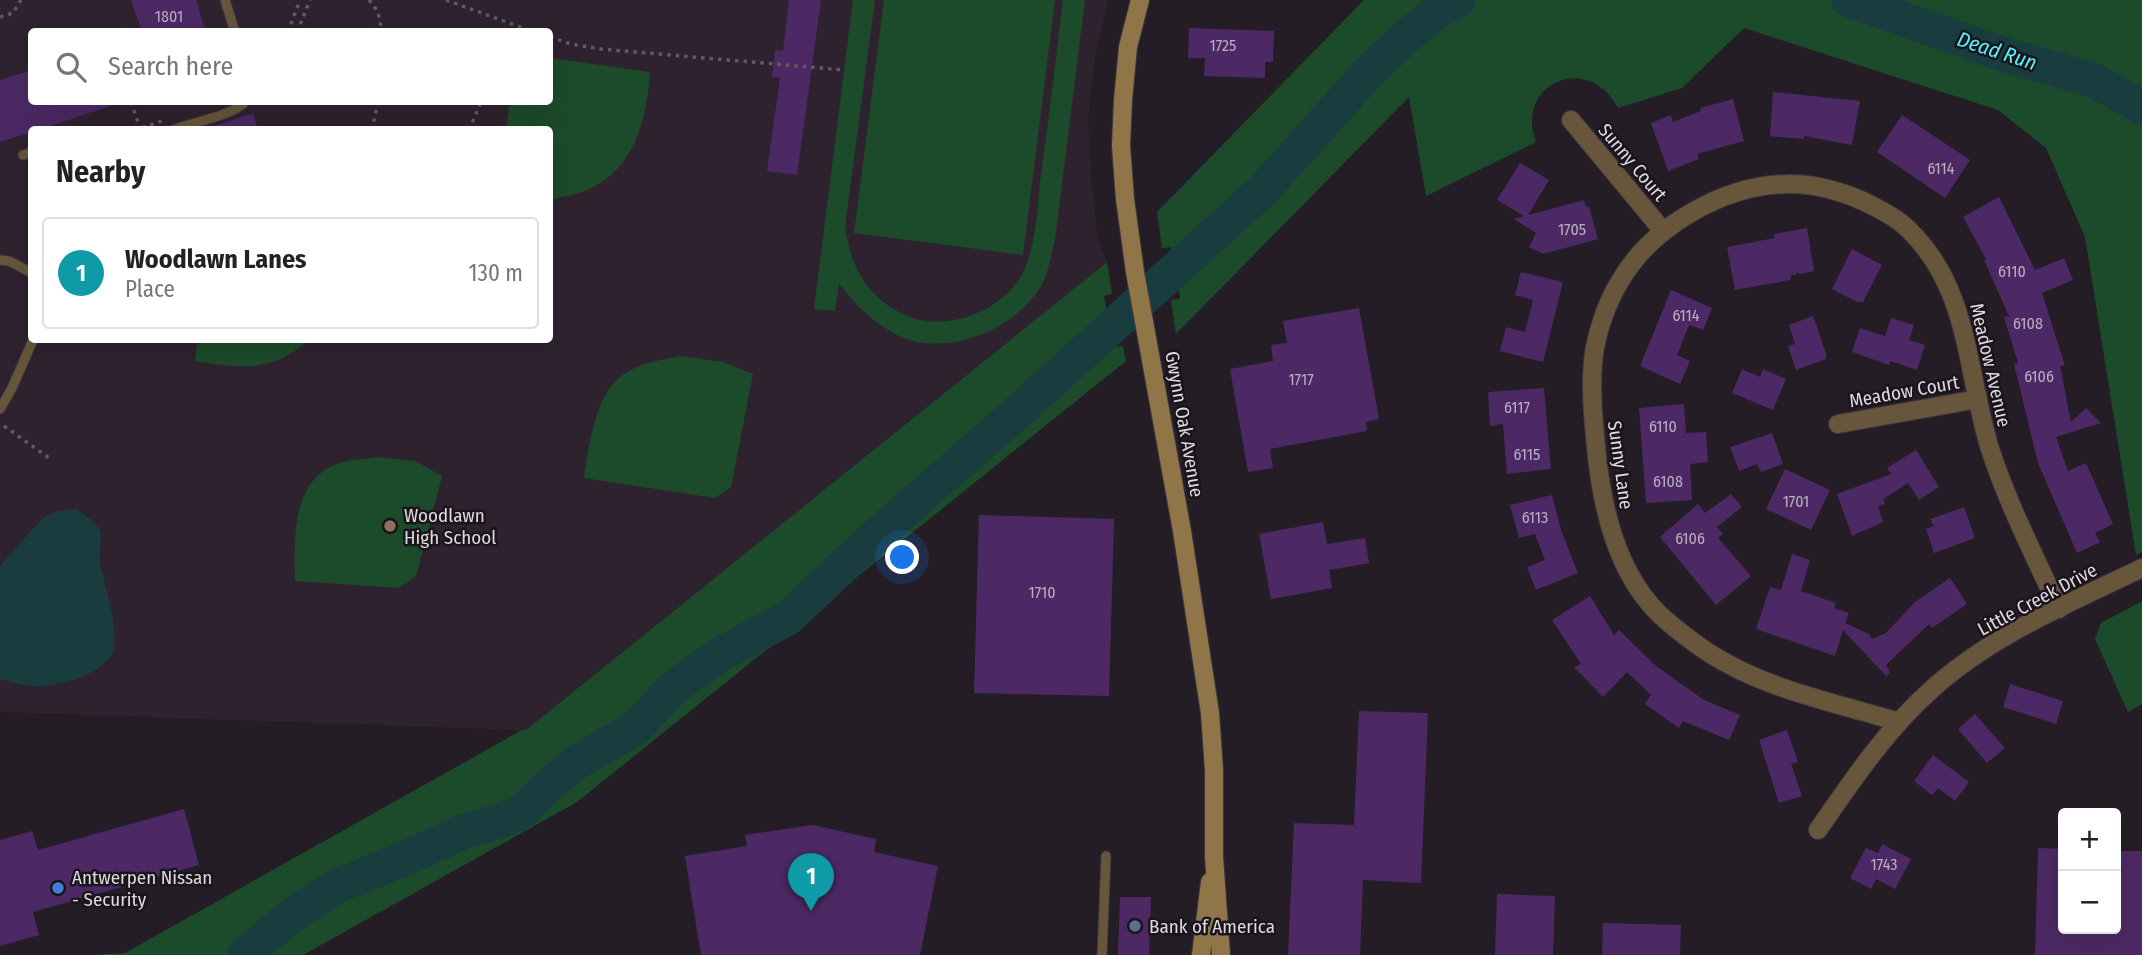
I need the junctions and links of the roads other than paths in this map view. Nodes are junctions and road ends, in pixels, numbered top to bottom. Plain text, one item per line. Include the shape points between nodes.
1 (225, 0) edge
2 (1140, 0) edge
3 (234, 28) edge
4 (242, 105) edge
5 (1571, 120) dead end
6 (185, 126) edge
7 (1663, 231) junction
8 (0, 260) edge
9 (28, 271) edge
10 (32, 343) edge
11 (1978, 399) junction
12 (0, 409) edge
13 (1838, 424) dead end
14 (2142, 568) edge
15 (2059, 609) junction
16 (1899, 722) junction
17 (1818, 830) dead end
18 (1106, 856) dead end
19 (1214, 858) junction
20 (1102, 955) edge
21 (1201, 955) edge
22 (1222, 955) edge

1 - 3 lane
2 - 19 street, Gwynn Oak Avenue via 1128,47 1123,100 1125,199 1210,713
4 - 6 lane
5 - 7 street, Sunny Court
7 - 11 street, Meadow Avenue via 1720,199 1788,184 1820,186 1882,210 1908,229 1948,285 1960,313
7 - 16 street, Sunny Lane via 1619,282 1595,345 1591,393 1598,482 1623,560 1665,620 1730,666
8 - 9 lane
10 - 12 lane
11 - 13 street, Meadow Court
11 - 15 street, Meadow Avenue via 2003,485
14 - 15 street, Little Creek Drive
15 - 16 street, Little Creek Drive via 1969,660
16 - 17 street, Little Creek Drive
18 - 20 lane
19 - 21 street, Gwynn Oak Avenue
19 - 22 street, Gwynn Oak Avenue

